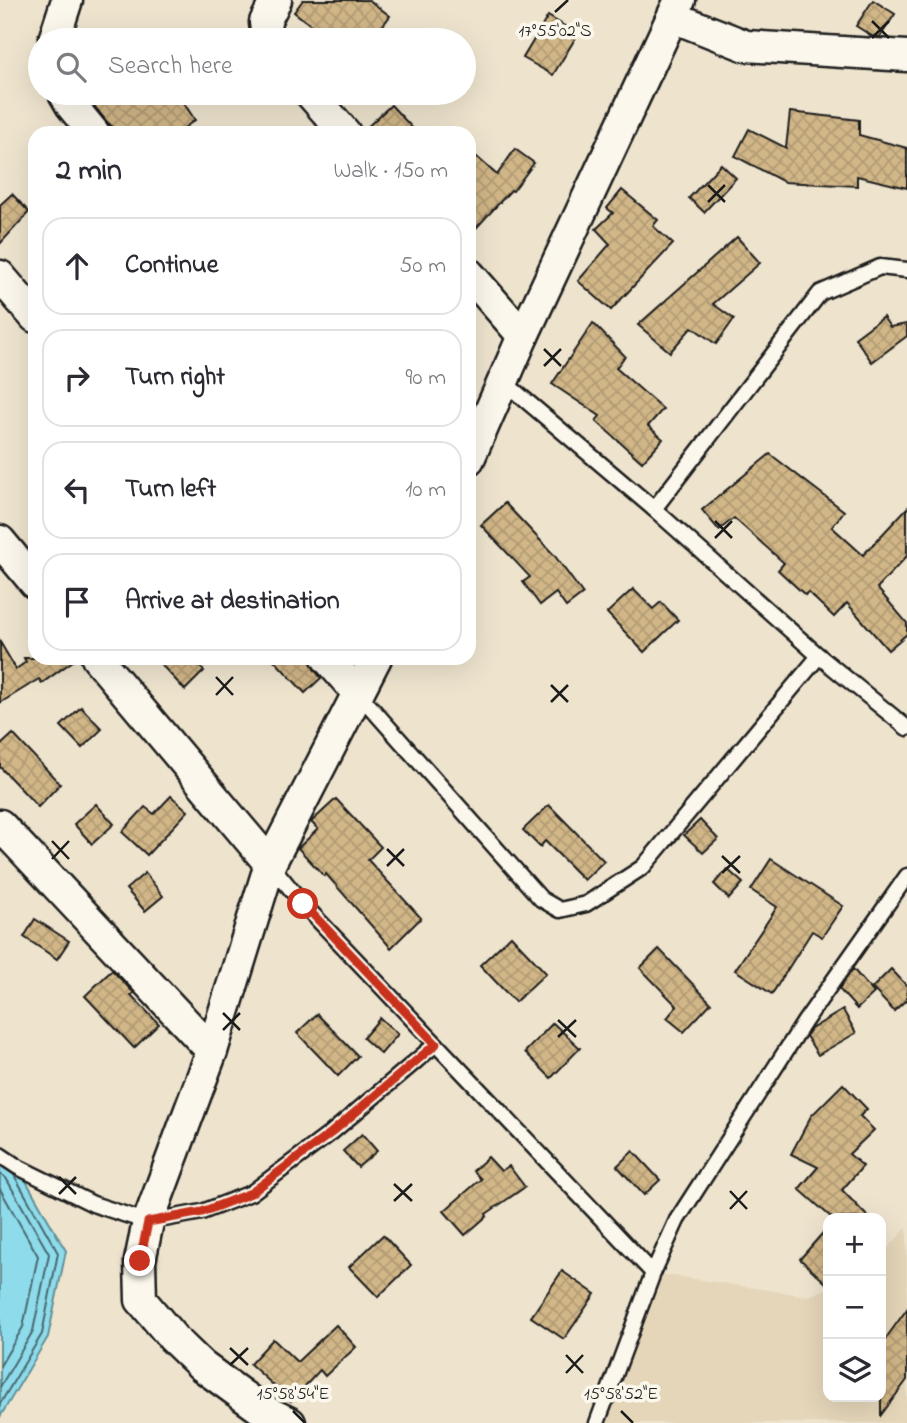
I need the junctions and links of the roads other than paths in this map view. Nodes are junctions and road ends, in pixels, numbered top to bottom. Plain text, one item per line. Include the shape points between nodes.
1 (67, 0) edge
2 (276, 0) edge
3 (676, 9) edge
4 (58, 28) edge
5 (266, 28) edge
6 (907, 56) edge
7 (71, 105) edge
8 (320, 105) edge
9 (88, 126) edge
10 (339, 126) edge
11 (907, 270) edge
12 (0, 276) edge
13 (476, 282) edge
14 (28, 309) edge
15 (523, 335) junction
16 (503, 381) junction
17 (476, 443) edge
18 (654, 509) junction
19 (0, 541) edge
20 (28, 575) edge
21 (818, 656) junction
22 (103, 665) edge
23 (333, 665) edge
24 (372, 665) edge
25 (358, 693) junction
26 (907, 728) edge
27 (0, 825) edge
28 (270, 864) junction
29 (907, 876) edge
30 (902, 896) edge
31 (436, 1044) junction
32 (212, 1051) junction
33 (0, 1154) edge
34 (148, 1222) junction
35 (653, 1273) junction
36 (290, 1423) edge
37 (597, 1423) edge

1 - 4 street
2 - 5 street
3 - 6 street via 746,46
3 - 15 street
7 - 9 street
8 - 10 street
11 - 18 lane via 880,267 820,293
12 - 14 street
13 - 15 street
15 - 16 street
16 - 17 street
16 - 18 lane
18 - 21 lane
19 - 20 street
21 - 25 lane via 643,867 586,904 560,910 541,899
21 - 26 lane
22 - 28 street
23 - 25 street
24 - 25 street
25 - 28 street
27 - 32 street
28 - 31 lane
28 - 32 street
29 - 30 lane
30 - 35 lane via 805,1021 677,1220
31 - 34 lane via 251,1193 202,1212
31 - 35 lane
32 - 34 street
33 - 34 lane via 93,1204
34 - 36 street via 140,1261 141,1300 202,1366 261,1409
35 - 37 lane

